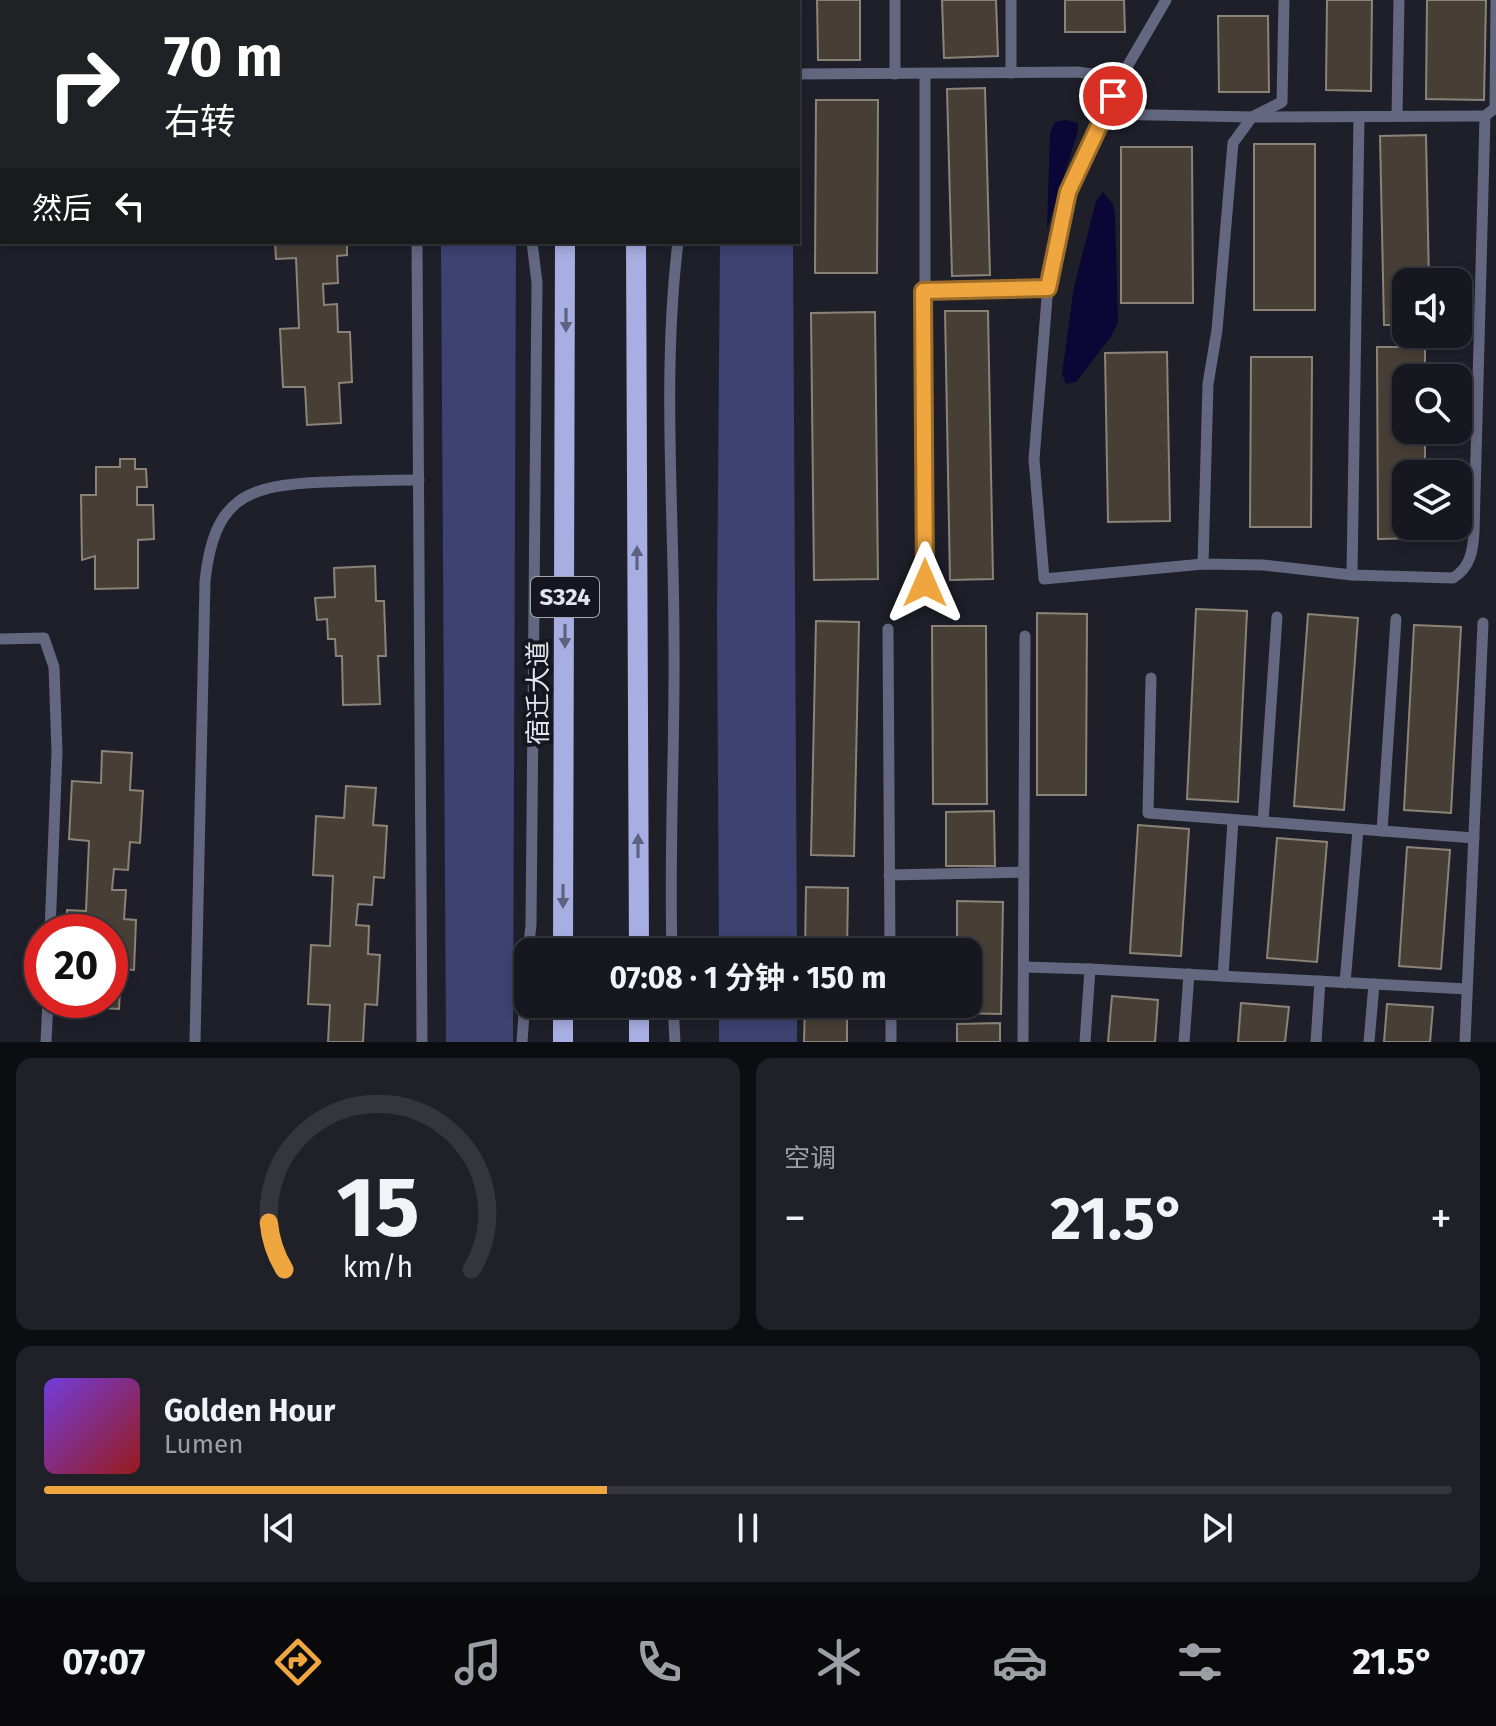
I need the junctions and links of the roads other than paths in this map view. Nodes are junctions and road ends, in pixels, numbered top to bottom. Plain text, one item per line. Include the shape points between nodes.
1 (895, 0) edge
2 (1011, 0) edge
3 (1153, 0) edge
4 (1166, 0) edge
5 (1284, 0) edge
6 (1399, 0) edge
7 (1496, 2) edge
8 (1153, 22) junction
9 (925, 73) junction
10 (1011, 73) junction
11 (800, 74) edge
12 (895, 74) junction
13 (1121, 78) junction
14 (1104, 114) junction
15 (1397, 116) junction
16 (1485, 116) junction
17 (1252, 117) junction
18 (1359, 117) junction
19 (417, 244) edge
20 (532, 244) edge
21 (565, 244) edge
22 (636, 244) edge
23 (678, 244) edge
24 (1048, 288) junction
25 (923, 291) junction
26 (419, 480) junction
27 (1203, 564) junction
28 (1352, 575) junction
29 (925, 583) dead end
30 (1277, 617) dead end
31 (1396, 619) dead end
32 (1483, 623) dead end
33 (888, 629) dead end
34 (1025, 636) dead end
35 (0, 639) edge
36 (1151, 678) dead end
37 (1233, 820) junction
38 (1263, 822) junction
39 (1358, 830) junction
40 (1382, 831) junction
41 (1474, 838) junction
42 (1024, 872) junction
43 (889, 875) junction
44 (51, 914) edge
45 (530, 938) edge
46 (563, 938) edge
47 (639, 938) edge
48 (672, 938) edge
49 (890, 938) edge
50 (1024, 967) junction
51 (1090, 969) junction
52 (1189, 974) junction
53 (1223, 976) junction
54 (1320, 981) junction
55 (1345, 983) junction
56 (1374, 984) junction
57 (1467, 989) junction
58 (47, 1018) edge
59 (524, 1018) edge
60 (563, 1018) edge
61 (639, 1018) edge
62 (674, 1018) edge
63 (891, 1018) edge
64 (46, 1042) edge
65 (195, 1042) edge
66 (422, 1042) edge
67 (522, 1042) edge
68 (563, 1042) edge
69 (639, 1042) edge
70 (675, 1042) edge
71 (891, 1042) edge
72 (1023, 1042) edge
73 (1085, 1042) edge
74 (1184, 1042) edge
75 (1316, 1042) edge
76 (1369, 1042) edge
77 (1465, 1042) edge

1 - 12 lane
2 - 10 lane
3 - 8 lane
4 - 8 lane
5 - 17 lane via 1282,102
6 - 15 lane
7 - 16 lane via 1495,108
8 - 13 lane
9 - 10 lane
9 - 12 lane
9 - 25 lane
10 - 13 lane
11 - 12 lane
13 - 14 lane
14 - 17 lane
14 - 24 lane via 1068,192
15 - 16 lane
15 - 18 lane
16 - 28 lane via 1473,547 1462,573 1453,578
17 - 18 lane
17 - 27 lane via 1233,143 1208,384
18 - 28 lane
19 - 26 lane
20 - 45 lane via 537,283
21 -> 46 main road, 宿迁大道 / S324
47 -> 22 main road, S324
23 - 48 lane via 669,332
24 - 25 lane
24 - 27 lane via 1034,459 1044,579
25 - 29 lane
26 - 65 lane via 287,484 256,490 219,523 208,551 205,581
26 - 66 lane
27 - 28 lane
30 - 38 lane
31 - 40 lane
32 - 41 lane
33 - 43 lane
34 - 42 lane
35 - 44 lane via 44,638 54,667 57,752
36 - 37 lane via 1148,813
37 - 38 lane
37 - 53 lane
38 - 39 lane
39 - 40 lane
39 - 55 lane
40 - 41 lane
41 - 57 lane
42 - 43 lane
42 - 50 lane
43 - 49 lane
50 - 51 lane
50 - 72 lane
51 - 52 lane
51 - 73 lane
52 - 53 lane
52 - 74 lane
53 - 54 lane
54 - 55 lane
54 - 75 lane
55 - 56 lane
56 - 57 lane
56 - 76 lane
57 - 77 lane
58 - 64 lane
59 - 67 lane
60 - 68 main road
61 - 69 main road
62 - 70 lane
63 - 71 lane

